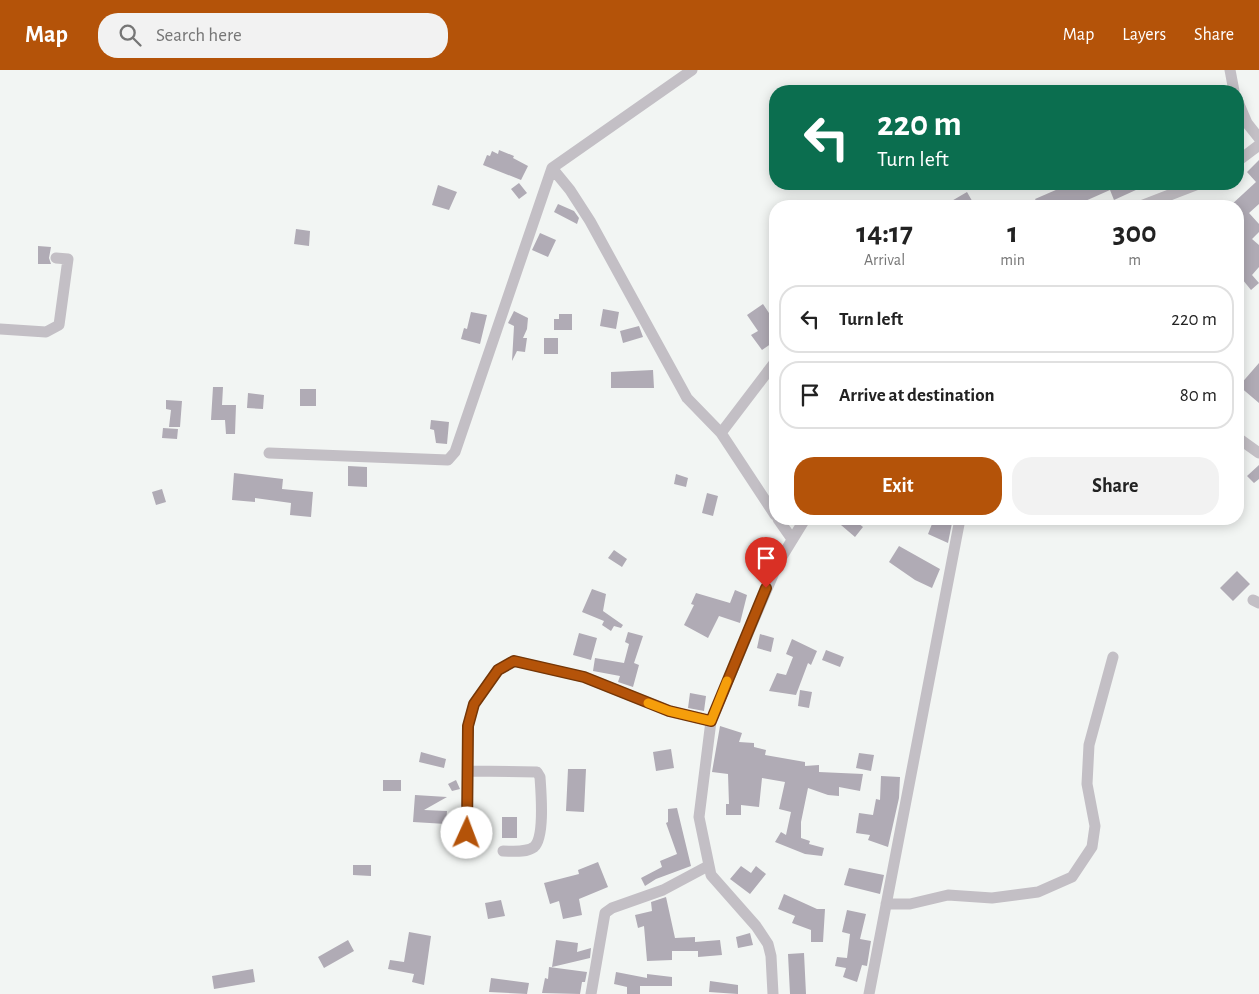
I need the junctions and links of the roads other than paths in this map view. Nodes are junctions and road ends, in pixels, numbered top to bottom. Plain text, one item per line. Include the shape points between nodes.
1 (692, 70) edge
2 (1230, 70) edge
3 (1233, 85) edge
4 (1244, 118) edge
5 (1259, 138) edge
6 (1259, 145) edge
7 (1244, 156) edge
8 (552, 168) junction
9 (1183, 190) edge
10 (1159, 200) edge
11 (56, 258) dead end
12 (0, 329) edge
13 (769, 370) edge
14 (721, 433) junction
15 (1244, 442) edge
16 (268, 453) dead end
17 (1259, 453) edge
18 (769, 505) edge
19 (782, 525) edge
20 (801, 525) edge
21 (959, 525) edge
22 (792, 540) junction
23 (1113, 657) dead end
24 (711, 721) junction
25 (469, 771) junction
26 (467, 833) dead end
27 (503, 851) dead end
28 (708, 866) junction
29 (886, 904) junction
30 (590, 994) edge
31 (773, 994) edge
32 (868, 994) edge

1 - 8 street
2 - 3 street
4 - 5 street
6 - 7 street
8 - 14 street via 590,221 687,398
8 - 16 street via 455,452 448,460
9 - 10 street
11 - 12 street via 68,259 59,325 46,332
13 - 14 street
14 - 18 street
15 - 17 street
19 - 22 street
20 - 22 street
21 - 29 street
22 - 24 street via 766,588
23 - 29 street via 1089,745 1088,784 1095,826 1092,847 1072,877 1038,892 992,898 948,895 910,904
24 - 25 street via 669,711 584,677 514,661 498,670 474,704 468,726
24 - 28 street via 699,817
25 - 26 street
25 - 27 street via 537,772 540,778 539,839 533,847
28 - 30 street via 663,890 605,912
28 - 31 street via 711,875 768,944
29 - 32 street

